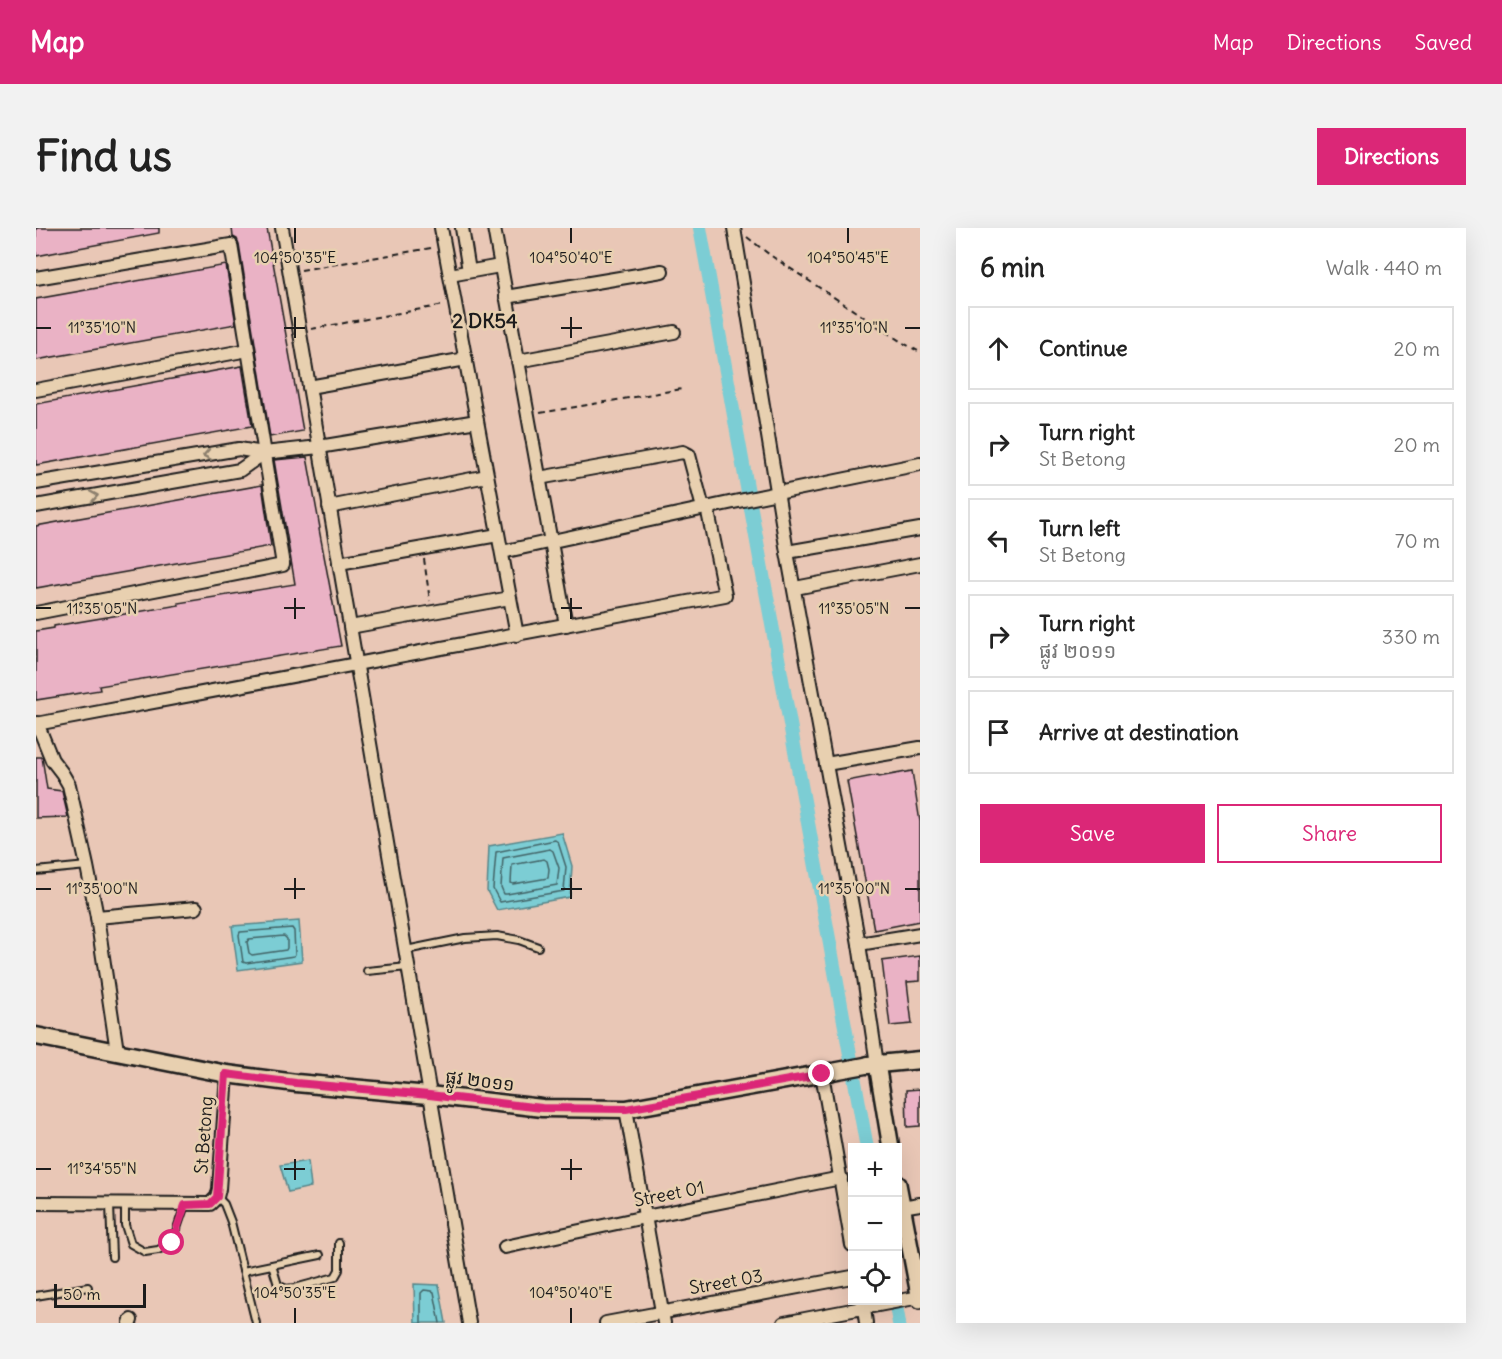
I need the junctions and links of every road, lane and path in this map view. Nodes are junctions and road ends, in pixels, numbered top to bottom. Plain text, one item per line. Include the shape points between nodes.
1 (282, 228) edge
2 (441, 228) edge
3 (462, 228) edge
4 (494, 228) edge
5 (739, 231) edge
6 (444, 246) junction
7 (500, 266) junction
8 (469, 271) junction
9 (662, 271) dead end
10 (289, 272) junction
11 (450, 275) junction
12 (36, 279) edge
13 (506, 297) junction
14 (455, 303) junction
15 (299, 331) junction
16 (674, 332) dead end
17 (248, 350) junction
18 (920, 352) edge
19 (466, 359) junction
20 (518, 361) junction
21 (309, 387) junction
22 (682, 389) dead end
23 (36, 390) edge
24 (528, 415) junction
25 (477, 421) junction
26 (319, 447) junction
27 (264, 453) junction
28 (920, 464) edge
29 (488, 476) junction
30 (539, 478) junction
31 (36, 483) edge
32 (777, 492) junction
33 (36, 506) edge
34 (329, 507) junction
35 (705, 508) junction
36 (920, 529) edge
37 (498, 535) junction
38 (551, 542) junction
39 (422, 548) junction
40 (502, 552) junction
41 (788, 552) junction
42 (339, 563) junction
43 (920, 564) edge
44 (795, 588) junction
45 (510, 598) junction
46 (432, 612) junction
47 (36, 613) edge
48 (566, 625) junction
49 (350, 627) junction
50 (517, 635) junction
51 (356, 665) junction
52 (36, 723) edge
53 (920, 748) edge
54 (826, 764) junction
55 (87, 866) junction
56 (36, 871) edge
57 (196, 908) dead end
58 (97, 917) junction
59 (920, 934) edge
60 (859, 944) junction
61 (538, 947) dead end
62 (405, 950) junction
63 (408, 967) junction
64 (368, 971) dead end
65 (36, 1036) edge
66 (117, 1051) junction
67 (920, 1060) edge
68 (873, 1064) junction
69 (826, 1073) junction
70 (226, 1074) junction
71 (429, 1095) junction
72 (626, 1109) junction
73 (890, 1143) edge
74 (841, 1178) junction
75 (217, 1197) junction
76 (36, 1203) edge
77 (920, 1204) edge
78 (110, 1205) junction
79 (125, 1205) junction
80 (185, 1205) junction
81 (902, 1208) joint
82 (645, 1216) junction
83 (848, 1221) edge
84 (339, 1243) dead end
85 (505, 1247) dead end
86 (320, 1255) dead end
87 (112, 1257) dead end
88 (272, 1265) junction
89 (243, 1271) junction
90 (848, 1278) edge
91 (88, 1287) dead end
92 (36, 1296) edge
93 (919, 1298) edge
94 (902, 1300) edge
95 (865, 1305) edge
96 (663, 1318) edge
97 (256, 1323) edge
98 (469, 1323) edge
99 (606, 1323) edge
100 (784, 1323) edge
101 (866, 1323) edge

1 - 10 street
2 - 6 street
3 - 8 street
4 - 7 street
5 - 18 path
5 - 32 street
6 - 10 path
6 - 11 street
7 - 8 street
7 - 13 street
8 - 11 street
9 - 13 street
10 - 15 street
11 - 14 street
12 - 17 street via 231,244
13 - 20 street
14 - 15 path
14 - 19 street
15 - 21 street
16 - 20 street
17 - 23 street
17 - 27 street
19 - 21 street
19 - 25 street
20 - 24 street
21 - 26 street
22 - 24 path
24 - 30 street
25 - 26 street
25 - 29 street
26 - 27 street
26 - 34 street
27 -> 31 street via 239,449
33 -> 27 street via 240,470
27 - 47 street via 284,565
28 - 32 street
29 - 34 street
29 - 37 street
30 - 35 street via 683,452 689,455
30 - 38 street
32 - 35 street
32 - 41 street
34 - 42 street
35 - 38 street
35 - 48 street via 725,595
36 - 41 street
37 - 39 street
37 - 40 street
38 - 40 street
38 - 48 street
39 - 42 street
39 - 46 path
40 - 45 street
41 - 44 street
42 - 49 street
43 - 44 street
44 - 54 street
45 - 46 street
45 - 50 street
46 - 49 street
48 - 50 street
49 - 51 street
50 - 51 street
51 - 52 street
51 - 62 street
52 - 55 street via 52,760 69,785
53 - 54 street
54 - 60 street
55 - 56 lane
55 - 58 street
57 - 58 street
58 - 66 street
59 - 60 street
60 - 68 street
61 - 62 lane via 497,936
62 - 63 street
63 - 64 lane
63 - 71 street
65 - 66 main road, ផ្លូវ ២០១១
66 - 70 main road, ផ្លូវ ២០១១
67 - 68 main road, ផ្លូវ ២០១១
68 - 69 street, ផ្លូវ ២០១១
68 - 73 street
69 - 72 main road, ផ្លូវ ២០១១
69 - 74 street
70 - 71 main road, ផ្លូវ ២០១១
70 - 75 street, St Betong
71 - 72 main road, ផ្លូវ ២០១១ via 542,1108
71 - 98 street
72 - 82 street
74 - 82 street, Street 01
74 - 83 street
75 - 80 street, St Betong via 210,1204
75 - 89 lane via 231,1222
76 - 78 street, St Betong
77 - 81 street
78 - 79 street, St Betong
78 - 87 lane
79 - 80 street, St Betong
79 - 80 lane via 125,1225 131,1244 145,1252 172,1243
81 - 93 street
82 - 85 street, Street 01
82 - 96 street
84 - 88 lane via 339,1270 335,1277 286,1289 278,1285
86 - 88 lane
88 - 89 lane
89 - 97 lane
90 - 96 street, Street 03
91 - 92 lane
93 - 94 street
95 - 100 street
95 - 101 street
96 - 99 street, Street 03

